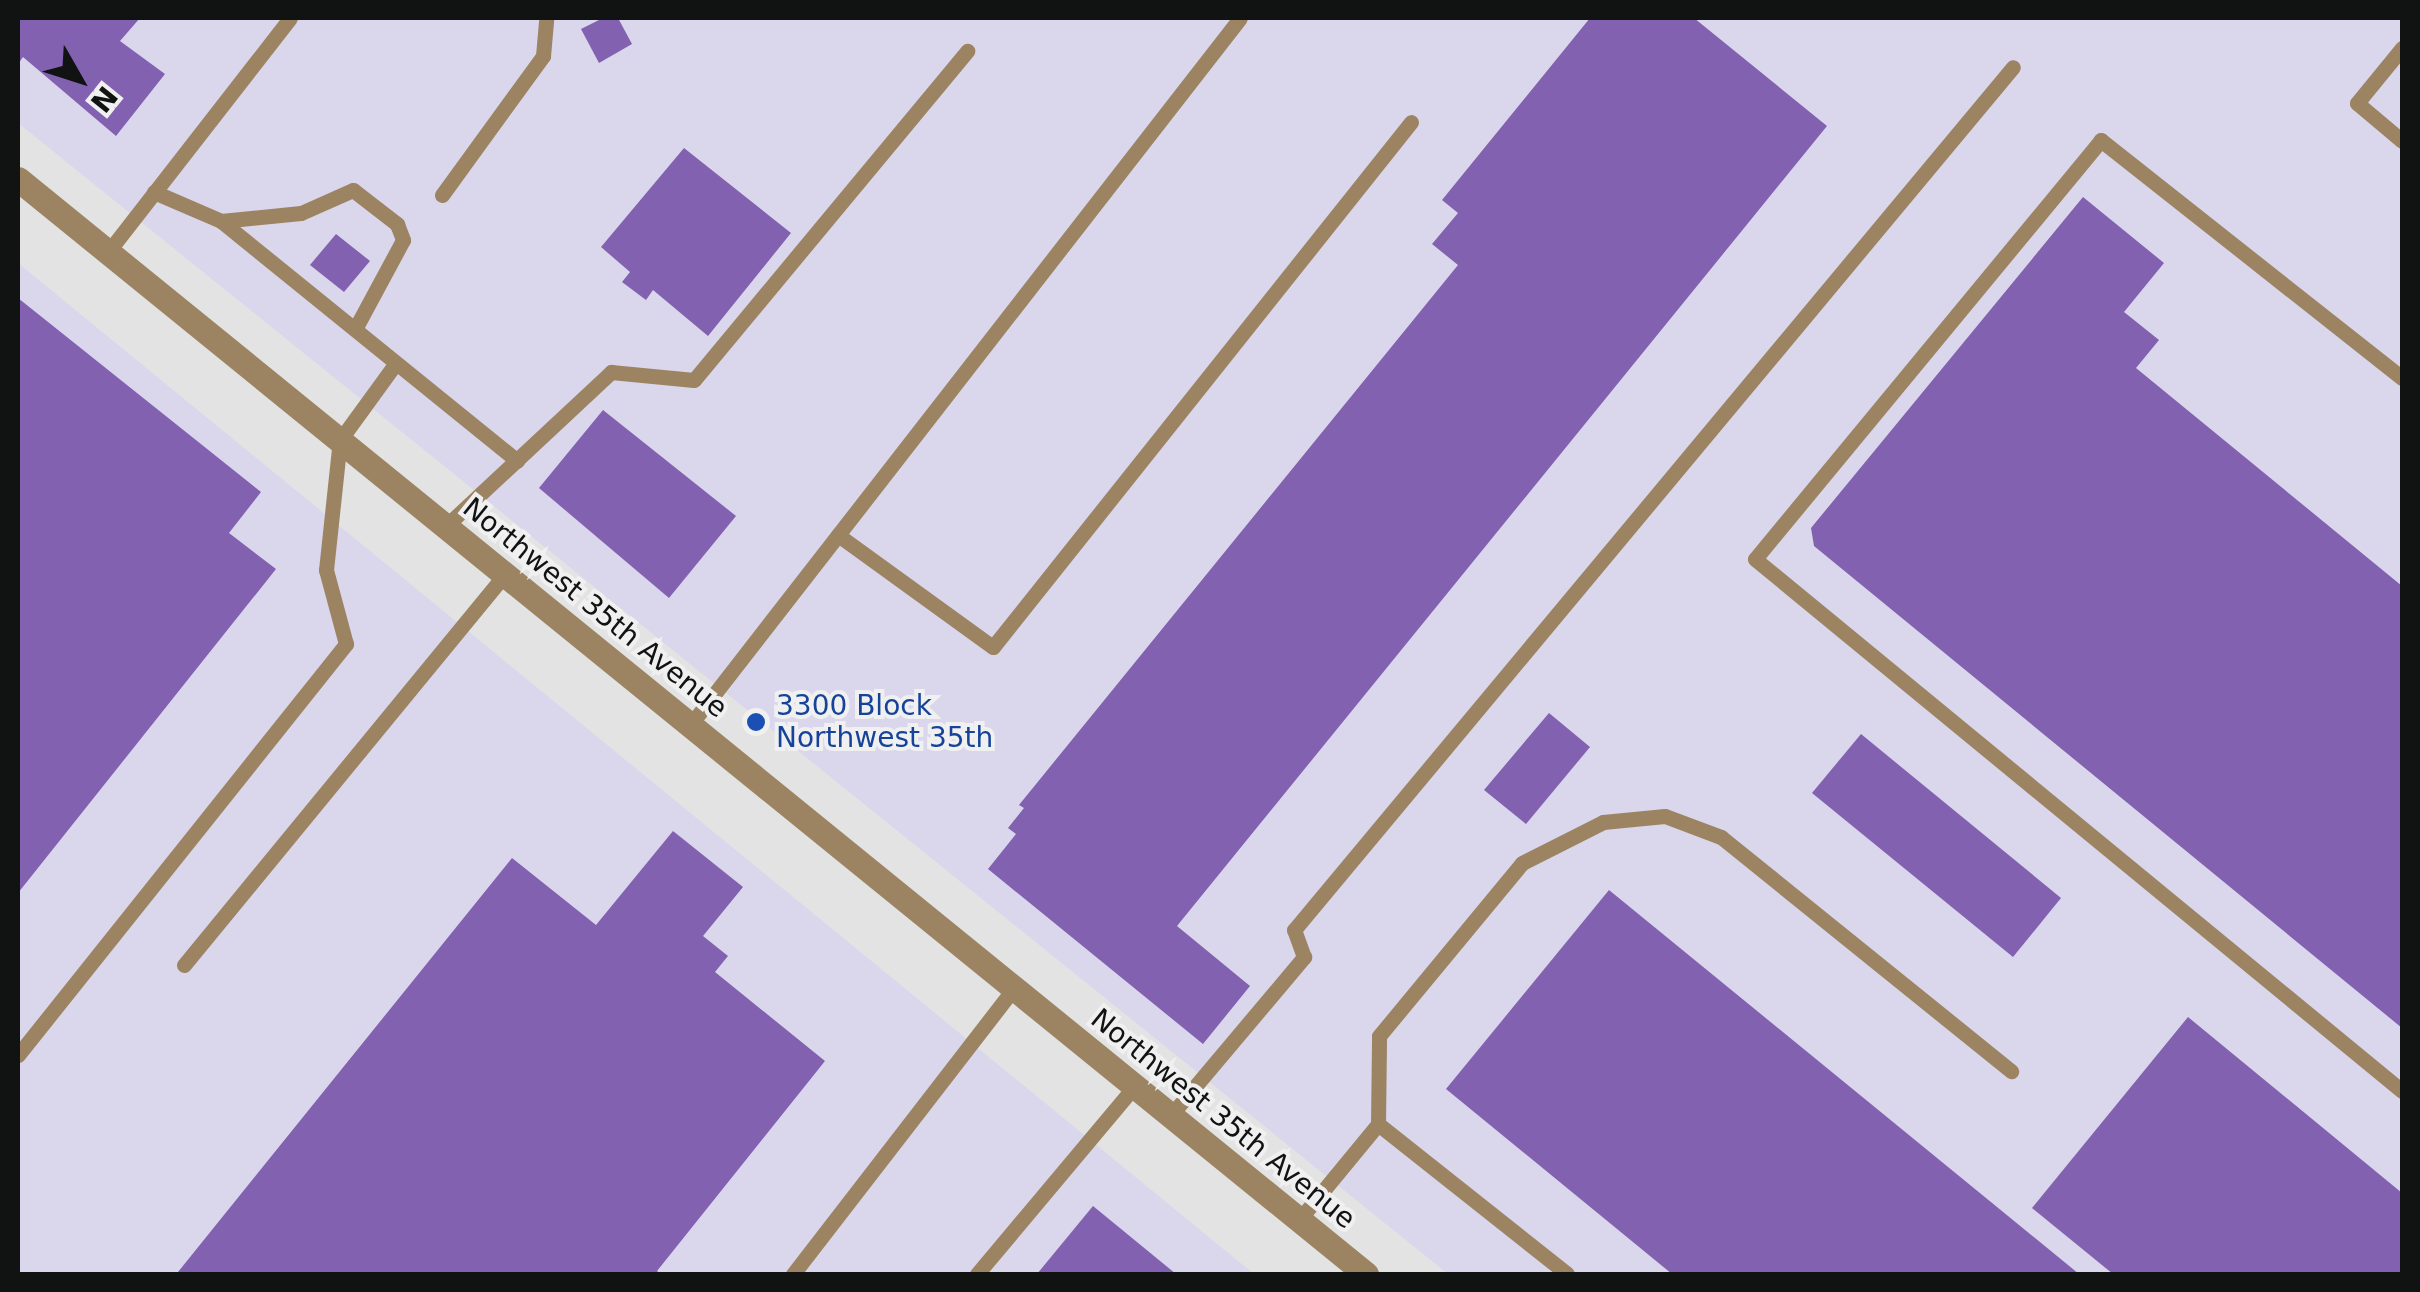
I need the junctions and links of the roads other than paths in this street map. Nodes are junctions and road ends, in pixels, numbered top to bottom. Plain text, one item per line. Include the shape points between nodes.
1 (290, 18) edge
2 (546, 18) edge
3 (1240, 18) edge
4 (2402, 48) edge
5 (967, 51) dead end
6 (2013, 68) dead end
7 (1412, 122) dead end
8 (2402, 141) edge
9 (18, 178) edge
10 (154, 192) junction
11 (442, 196) dead end
12 (222, 221) junction
13 (108, 252) junction
14 (355, 329) junction
15 (396, 362) junction
16 (2402, 378) edge
17 (340, 440) junction
18 (517, 461) junction
19 (446, 526) junction
20 (838, 535) junction
21 (505, 574) junction
22 (692, 724) junction
23 (184, 965) dead end
24 (1015, 988) junction
25 (18, 1055) edge
26 (2010, 1071) dead end
27 (1136, 1086) junction
28 (2402, 1091) edge
29 (1171, 1115) junction
30 (1378, 1124) junction
31 (1299, 1220) junction
32 (792, 1274) edge
33 (977, 1274) edge
34 (1366, 1274) edge
35 (1566, 1274) edge

1 - 10 lane
2 - 11 lane via 543,56
3 - 20 lane
4 - 8 lane via 2358,103
5 - 18 lane via 694,380 611,372
6 - 29 lane via 1294,930 1304,957
7 - 20 lane via 993,647
9 - 13 street, Northwest 35th Avenue
10 - 12 lane
10 - 13 lane
12 - 14 lane
12 - 14 lane via 302,213 354,190 398,224 403,240
13 - 17 street, Northwest 35th Avenue
14 - 15 lane
15 - 17 lane
15 - 18 lane
16 - 28 lane via 2101,140 1756,559
17 - 19 street, Northwest 35th Avenue
17 - 25 lane via 326,570 346,644
18 - 19 lane
19 - 21 street, Northwest 35th Avenue
20 - 22 lane
21 - 22 street, Northwest 35th Avenue
21 - 23 lane
22 - 24 street, Northwest 35th Avenue
24 - 27 street, Northwest 35th Avenue
24 - 32 lane
26 - 30 lane via 1721,837 1664,816 1603,822 1522,863 1380,1036
27 - 29 street, Northwest 35th Avenue
27 - 33 lane
29 - 31 street, Northwest 35th Avenue
30 - 31 lane
30 - 35 lane
31 - 34 street, Northwest 35th Avenue

